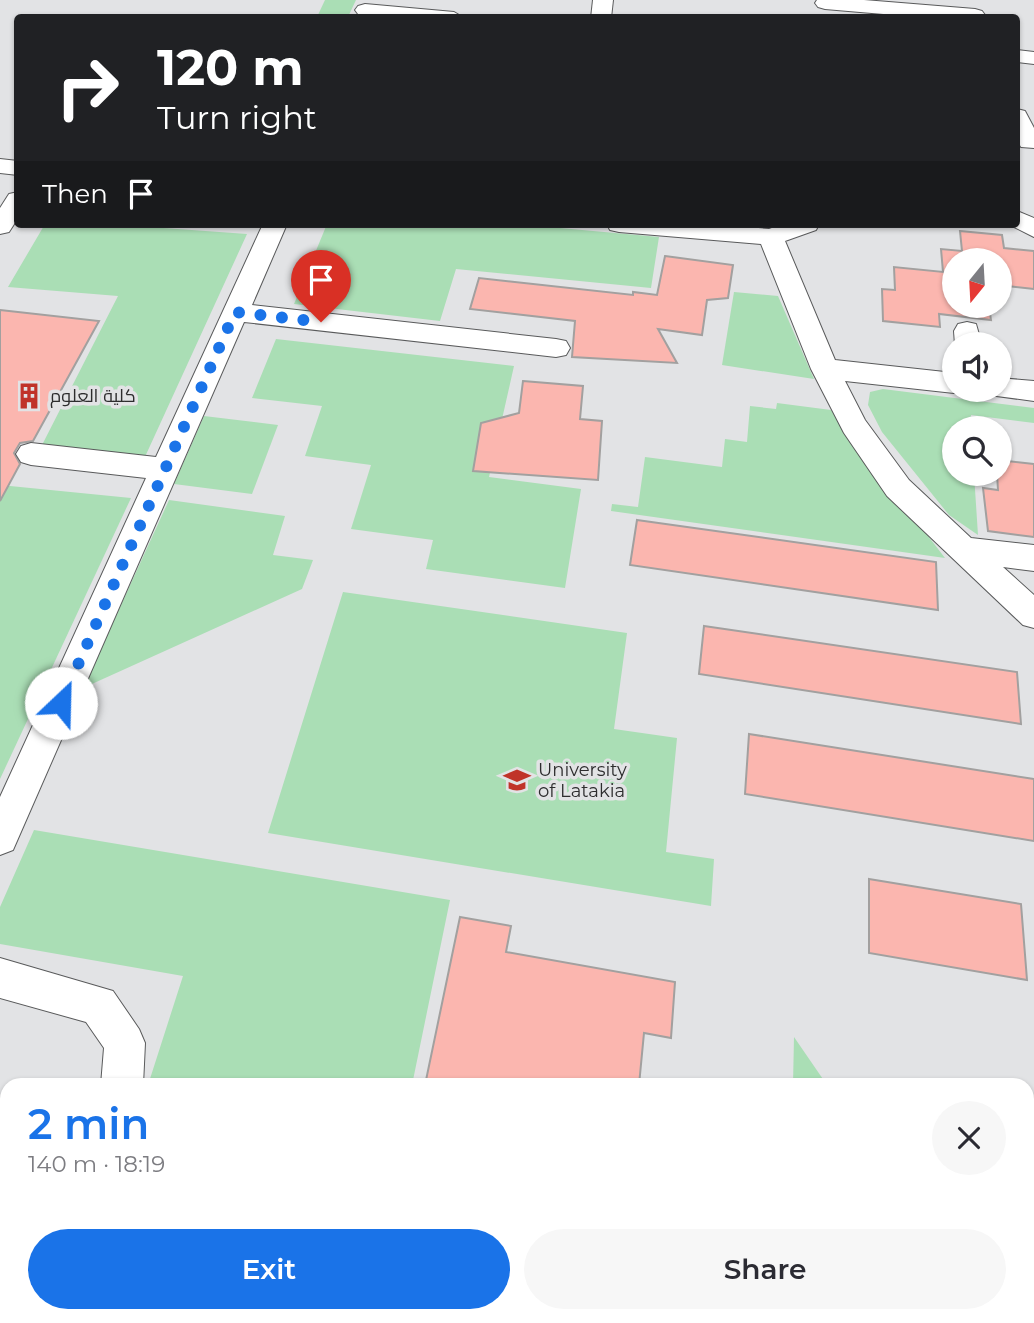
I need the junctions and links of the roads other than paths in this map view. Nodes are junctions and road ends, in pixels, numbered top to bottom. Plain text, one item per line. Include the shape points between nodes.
1 (825, 3) dead end
2 (365, 9) edge
3 (973, 11) edge
4 (414, 14) edge
5 (1020, 124) edge
6 (1027, 143) edge
7 (14, 206) edge
8 (0, 226) edge
9 (273, 228) edge
10 (666, 228) edge
11 (796, 228) edge
12 (771, 237) junction
13 (235, 312) junction
14 (556, 348) dead end
15 (825, 369) junction
16 (942, 382) edge
17 (1012, 388) edge
18 (1034, 391) edge
19 (31, 454) dead end
20 (165, 469) junction
21 (964, 549) junction
22 (1034, 558) edge
23 (1034, 615) edge
24 (0, 838) edge
25 (0, 978) edge
26 (122, 1078) edge

1 - 3 street
2 - 4 street
5 - 6 street
7 - 8 street
9 - 13 street
10 - 12 street
11 - 12 street
12 - 15 street
13 - 14 street
13 - 20 street
15 - 16 street
15 - 21 street via 854,426 898,488
17 - 18 street
19 - 20 street
20 - 24 street
21 - 22 street
21 - 23 street
25 - 26 street via 99,1005 125,1043

